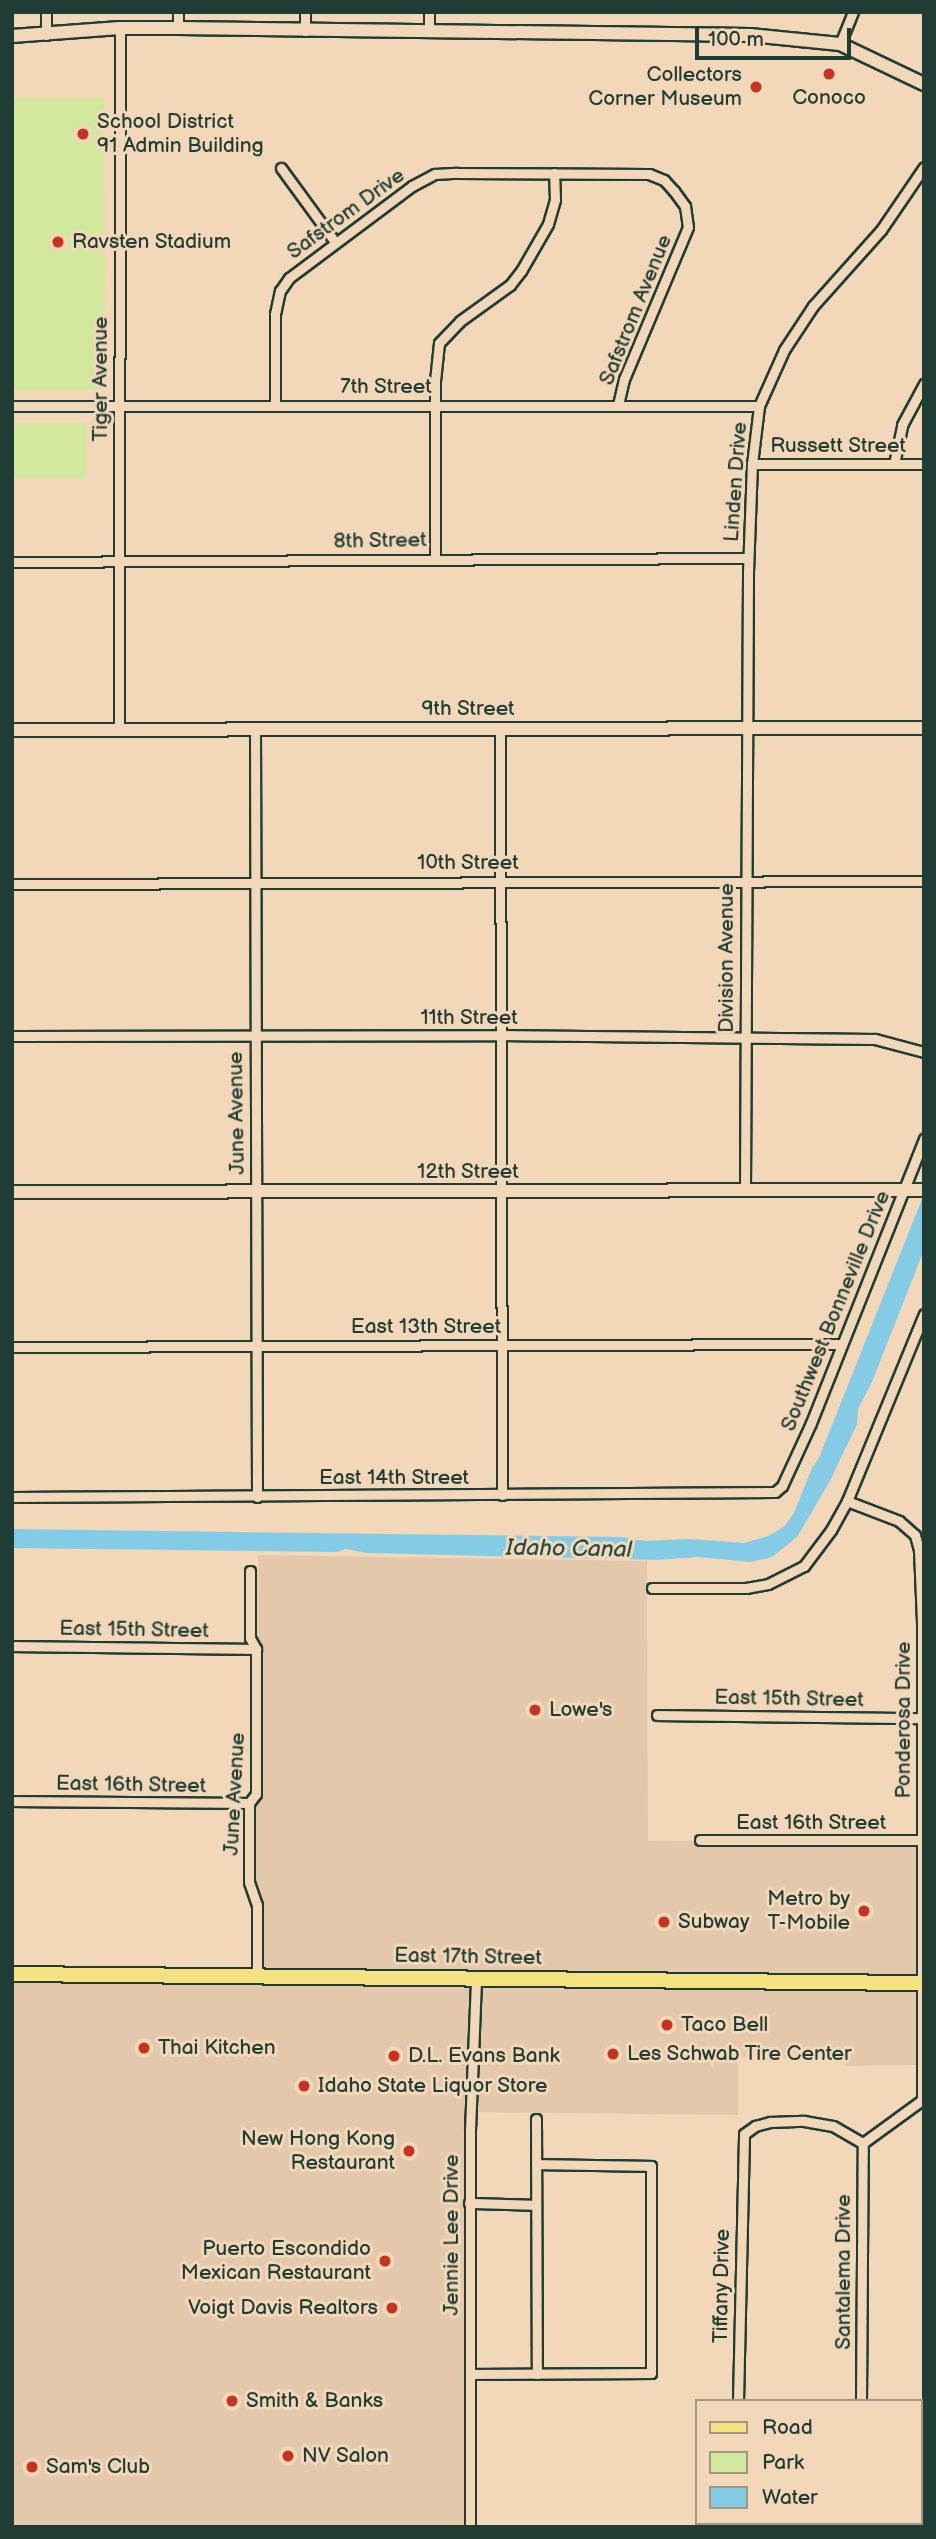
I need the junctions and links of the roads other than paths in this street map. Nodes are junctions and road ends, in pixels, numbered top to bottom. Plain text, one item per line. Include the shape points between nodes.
1 (46, 12) edge
2 (178, 12) edge
3 (305, 12) edge
4 (429, 12) edge
5 (853, 12) edge
6 (120, 28) junction
7 (178, 28) junction
8 (305, 31) junction
9 (429, 32) junction
10 (46, 35) junction
11 (12, 36) edge
12 (840, 44) junction
13 (924, 84) edge
14 (924, 167) edge
15 (281, 168) dead end
16 (554, 173) junction
17 (335, 242) junction
18 (924, 384) edge
19 (436, 404) junction
20 (618, 404) junction
21 (12, 406) edge
22 (119, 406) junction
23 (275, 406) junction
24 (759, 406) junction
25 (752, 464) junction
26 (894, 464) junction
27 (924, 464) edge
28 (436, 558) junction
29 (748, 558) junction
30 (12, 562) edge
31 (118, 562) junction
32 (746, 727) junction
33 (500, 728) junction
34 (924, 728) edge
35 (12, 730) edge
36 (119, 730) junction
37 (255, 730) junction
38 (502, 880) junction
39 (256, 881) junction
40 (744, 881) junction
41 (924, 881) edge
42 (12, 884) edge
43 (254, 1035) junction
44 (500, 1035) junction
45 (12, 1036) edge
46 (745, 1039) junction
47 (924, 1052) edge
48 (924, 1139) edge
49 (746, 1190) junction
50 (903, 1190) junction
51 (922, 1190) edge
52 (256, 1191) junction
53 (501, 1191) junction
54 (12, 1192) edge
55 (924, 1314) edge
56 (501, 1344) junction
57 (840, 1344) junction
58 (255, 1346) junction
59 (12, 1347) edge
60 (775, 1492) joint
61 (502, 1495) junction
62 (12, 1497) edge
63 (257, 1497) junction
64 (847, 1501) junction
65 (250, 1571) dead end
66 (652, 1588) dead end
67 (12, 1646) edge
68 (256, 1649) junction
69 (657, 1715) dead end
70 (920, 1718) junction
71 (12, 1801) edge
72 (249, 1803) junction
73 (700, 1840) dead end
74 (922, 1840) edge
75 (12, 1974) edge
76 (257, 1976) junction
77 (476, 1979) junction
78 (923, 1983) edge
79 (923, 2100) edge
80 (536, 2119) dead end
81 (863, 2143) junction
82 (536, 2164) junction
83 (469, 2203) junction
84 (536, 2205) junction
85 (470, 2374) junction
86 (537, 2374) junction
87 (738, 2399) edge
88 (861, 2399) edge
89 (470, 2527) edge

1 - 10 street
2 - 7 street
3 - 8 street
4 - 9 street
5 - 12 street
6 - 7 street
6 - 10 street
6 - 22 street, Tiger Avenue
7 - 8 street
8 - 9 street
9 - 12 street via 750,35
10 - 11 street
12 - 13 street
14 - 24 street, Linden Drive via 881,230 813,306 784,350
15 - 17 street
16 - 17 street, Safstrom Drive via 435,174
16 - 19 street via 555,200 548,224 521,271 439,343
16 - 20 street, Safstrom Avenue via 649,174 664,180 688,215 685,236 624,379
17 - 23 street, Safstrom Drive via 295,271 280,291 275,314
18 - 26 street via 902,425
19 - 20 street, 7th Street
19 - 23 street, 7th Street
19 - 28 street
20 - 24 street, 7th Street
21 - 22 street, 7th Street
22 - 23 street, 7th Street
22 - 31 street, Tiger Avenue
24 - 25 street, Linden Drive
25 - 26 street, Russett Street
25 - 29 street, Linden Drive
26 - 27 street, Russett Street
28 - 29 street, 8th Street
28 - 31 street, 8th Street
29 - 32 street, Linden Drive
30 - 31 street, 8th Street
31 - 36 street, Tiger Avenue
32 - 33 street, 9th Street
32 - 34 street, 9th Street
32 - 40 street, Division Avenue
33 - 37 street, 9th Street
33 - 38 street
35 - 36 street, 9th Street
36 - 37 street, 9th Street
37 - 39 street, June Avenue
38 - 39 street, 10th Street
38 - 40 street, 10th Street
38 - 44 street
39 - 42 street, 10th Street
39 - 43 street, June Avenue
40 - 41 street, 10th Street
40 - 46 street, Division Avenue
43 - 44 street, 11th Street
43 - 45 street, 11th Street
43 - 52 street, June Avenue
44 - 46 street, 11th Street
44 - 53 street
46 - 47 street, 11th Street via 875,1039
46 - 49 street, Division Avenue
48 - 50 street, Southwest Bonneville Drive
49 - 50 street, 12th Street
49 - 53 street, 12th Street
50 - 51 street, 12th Street
50 - 57 street, Southwest Bonneville Drive
52 - 53 street, 12th Street
52 - 54 street, 12th Street
52 - 58 street, June Avenue
53 - 56 street
55 - 64 street
56 - 57 street, East 13th Street
56 - 58 street, East 13th Street
56 - 61 street
57 - 60 street, Southwest Bonneville Drive via 811,1423
58 - 59 street, East 13th Street
58 - 63 street, June Avenue
60 - 61 street, East 14th Street
61 - 63 street, East 14th Street
62 - 63 street, East 14th Street
64 - 66 street via 811,1559 786,1576 746,1588
64 - 70 street, Ponderosa Drive via 900,1521 915,1535 922,1623
65 - 68 street, June Avenue via 250,1638
67 - 68 street, East 15th Street
68 - 72 street, June Avenue via 256,1794
69 - 70 street, East 15th Street
70 - 74 street, Ponderosa Drive
71 - 72 street, East 16th Street
72 - 76 street, June Avenue via 249,1882 257,1905
73 - 74 street, East 16th Street
74 - 78 street, Ponderosa Drive
75 - 76 main road, East 17th Street
76 - 77 main road, East 17th Street
77 - 78 main road, East 17th Street
77 - 83 street, Jennie Lee Drive
78 - 79 street, Ponderosa Drive
79 - 81 street
80 - 82 street
81 - 87 street, Tiffany Drive via 833,2126 804,2121 770,2122 744,2134
81 - 88 street, Santalema Drive
82 - 84 street
82 - 86 street via 651,2166 651,2373
83 - 84 street
83 - 85 street, Jennie Lee Drive
84 - 86 street
85 - 86 street
85 - 89 street, Jennie Lee Drive

